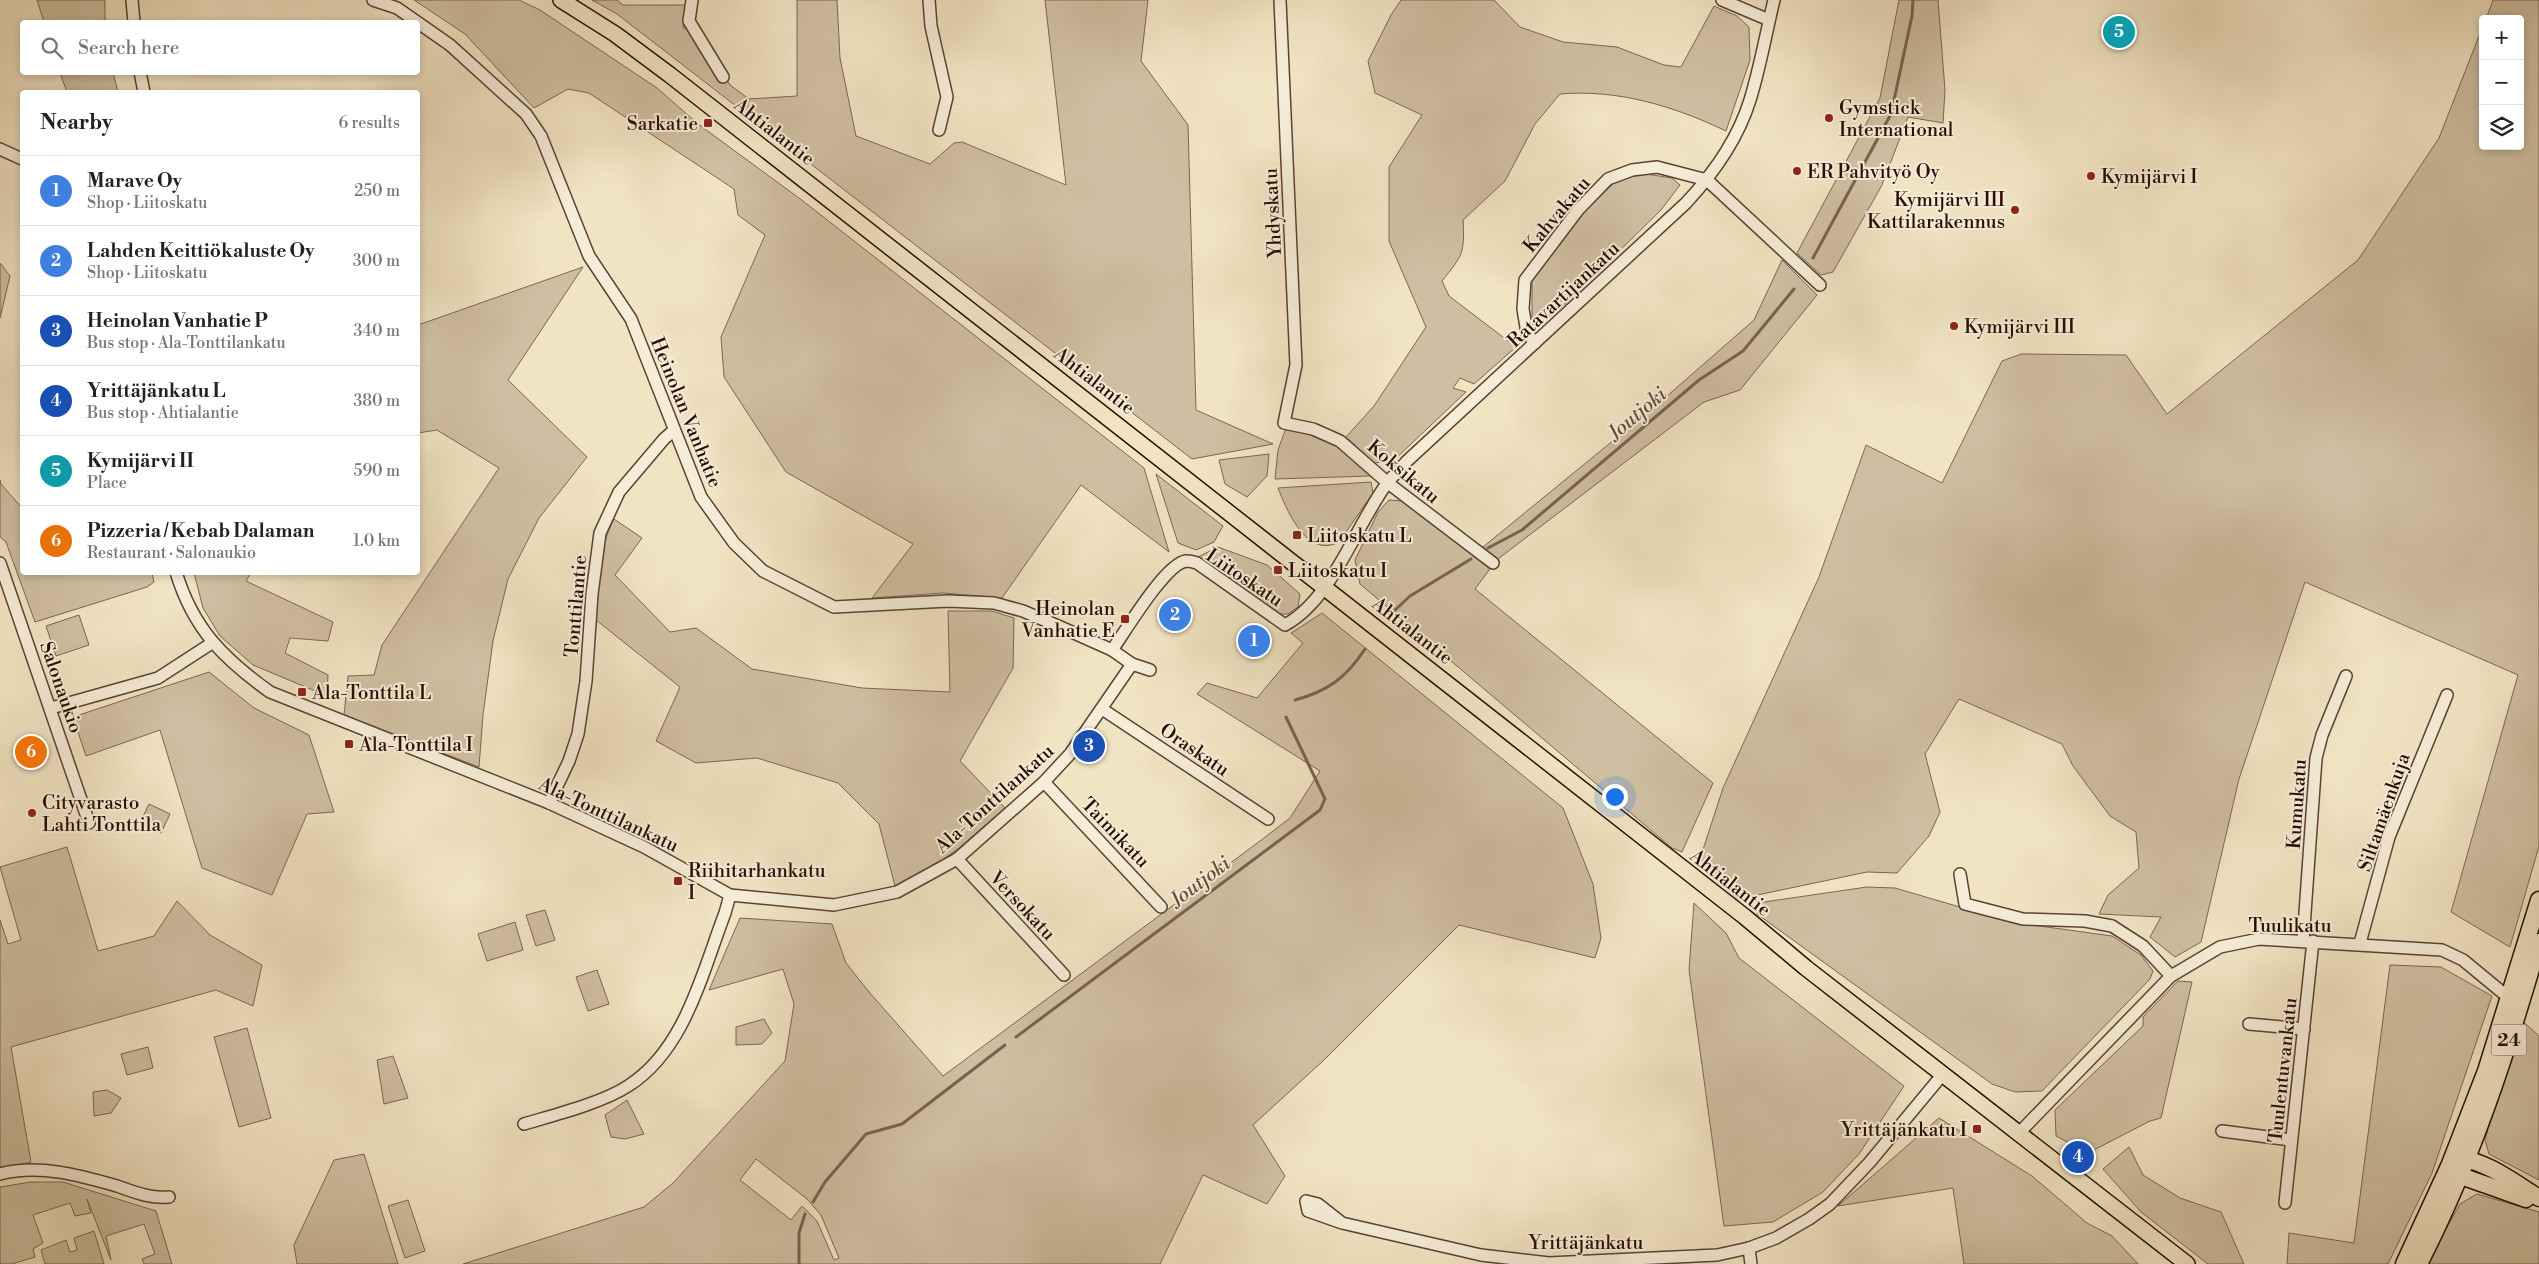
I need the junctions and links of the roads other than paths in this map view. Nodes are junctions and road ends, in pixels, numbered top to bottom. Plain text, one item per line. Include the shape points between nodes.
1 (132, 0) edge
2 (373, 0) edge
3 (561, 0) edge
4 (692, 0) edge
5 (929, 0) edge
6 (1280, 0) edge
7 (1722, 0) edge
8 (1774, 0) edge
9 (134, 20) edge
10 (415, 20) edge
11 (1770, 20) junction
12 (420, 23) edge
13 (141, 75) edge
14 (723, 77) dead end
15 (144, 90) edge
16 (939, 130) dead end
17 (0, 149) edge
18 (20, 158) edge
19 (1708, 180) junction
20 (1820, 285) dead end
21 (1535, 343) junction
22 (1284, 423) joint
23 (673, 431) junction
24 (1388, 483) junction
25 (0, 563) edge
26 (1493, 563) dead end
27 (177, 575) edge
28 (1324, 585) junction
29 (212, 643) junction
30 (1112, 650) junction
31 (1132, 664) junction
32 (1150, 670) dead end
33 (2346, 676) dead end
34 (2447, 694) dead end
35 (51, 708) junction
36 (1102, 709) junction
37 (1044, 782) junction
38 (549, 803) junction
39 (1268, 819) dead end
40 (89, 823) dead end
41 (957, 859) junction
42 (1960, 874) dead end
43 (730, 895) junction
44 (2539, 900) edge
45 (1161, 907) dead end
46 (2308, 941) junction
47 (2539, 942) edge
48 (2360, 943) junction
49 (1064, 975) dead end
50 (2170, 976) junction
51 (2503, 993) dead end
52 (2249, 1024) dead end
53 (2304, 1029) junction
54 (1943, 1074) junction
55 (524, 1124) dead end
56 (2222, 1131) dead end
57 (2018, 1134) junction
58 (2292, 1140) junction
59 (2468, 1159) junction
60 (2455, 1170) junction
61 (0, 1174) edge
62 (169, 1197) dead end
63 (2539, 1198) edge
64 (2285, 1203) dead end
65 (2539, 1205) edge
66 (1342, 1223) dead end
67 (1749, 1248) junction
68 (1549, 1264) edge
69 (1751, 1264) edge
70 (2187, 1264) edge
71 (2404, 1264) edge
72 (2419, 1264) edge

1 - 9 street
2 - 10 street, Heinolan Vanhatie via 397,8
3 - 28 main road, Ahtialantie via 615,34 677,80
4 - 14 street via 689,21
5 - 16 street via 931,26 947,97
6 - 22 street, Yhdyskatu via 1296,366
7 - 11 street
8 - 11 street, Ratavartijankatu
11 - 19 street, Ratavartijankatu via 1750,102 1729,148
12 - 23 street, Heinolan Vanhatie via 442,38 526,114 541,136 589,256 631,319
13 - 15 street
17 - 18 street
19 - 20 street, Kahvakatu
19 - 21 street, Ratavartijankatu
19 - 21 street, Kahvakatu via 1657,167 1632,170 1608,179 1578,210 1525,280 1523,309 1526,333
21 - 24 street, Ratavartijankatu via 1406,462
22 - 24 street, Koksikatu via 1313,429 1340,440
23 - 30 street, Heinolan Vanhatie via 701,497 734,543 763,571 834,607 948,601 994,603 1023,611
23 - 38 street, Tonttilantie via 619,492 600,533 578,734 570,761
24 - 26 street, Koksikatu
24 - 28 street, Ratavartijankatu
25 - 35 street, Salonaukio
27 - 29 street, Ala-Tonttilankatu via 193,612
28 - 30 street, Liitoskatu via 1315,601 1285,625 1197,562 1186,561 1176,565 1159,581
28 - 54 main road, Ahtialantie
29 - 35 street via 158,678
29 - 38 street, Ala-Tonttilankatu via 234,666 270,692
30 - 31 street, Heinolan Vanhatie
31 - 32 street, Heinolan Vanhatie
31 - 36 street, Ala-Tonttilankatu
33 - 46 street, Kumukatu via 2316,758
34 - 48 street, Siltamäenkuja via 2389,838
35 - 40 street, Salonaukio
36 - 37 street, Ala-Tonttilankatu via 1070,754
36 - 39 street, Oraskatu
37 - 41 street, Ala-Tonttilankatu
37 - 45 street, Taimikatu
38 - 43 street, Ala-Tonttilankatu via 644,847
41 - 43 street, Ala-Tonttilankatu via 897,892 834,905
41 - 49 street, Versokatu
42 - 50 street via 1966,904 2023,919 2085,921 2112,926 2143,946
43 - 55 street via 682,1024 670,1047 655,1065 614,1094
44 - 60 highway, 24
46 - 48 street, Tuulikatu
46 - 50 street, Tuulikatu via 2259,939 2220,947
46 - 53 street, Tuulentuvankatu
47 - 59 highway, 24
48 - 51 street, Tuulikatu via 2452,952
50 - 57 street, Tuulikatu
52 - 53 street
53 - 58 street, Tuulentuvankatu
54 - 57 main road, Ahtialantie
54 - 67 street, Yrittäjänkatu via 1869,1163 1830,1204 1776,1238
56 - 58 street
57 - 70 main road, Ahtialantie
58 - 64 street, Tuulentuvankatu
59 - 60 highway via 2456,1160
59 - 63 highway
60 - 65 highway
60 - 71 highway, 24
60 - 72 highway, 24
61 - 62 street via 39,1169 158,1199
66 - 68 street, Yrittäjänkatu via 1481,1255
67 - 68 street, Yrittäjänkatu via 1692,1258
67 - 69 street

